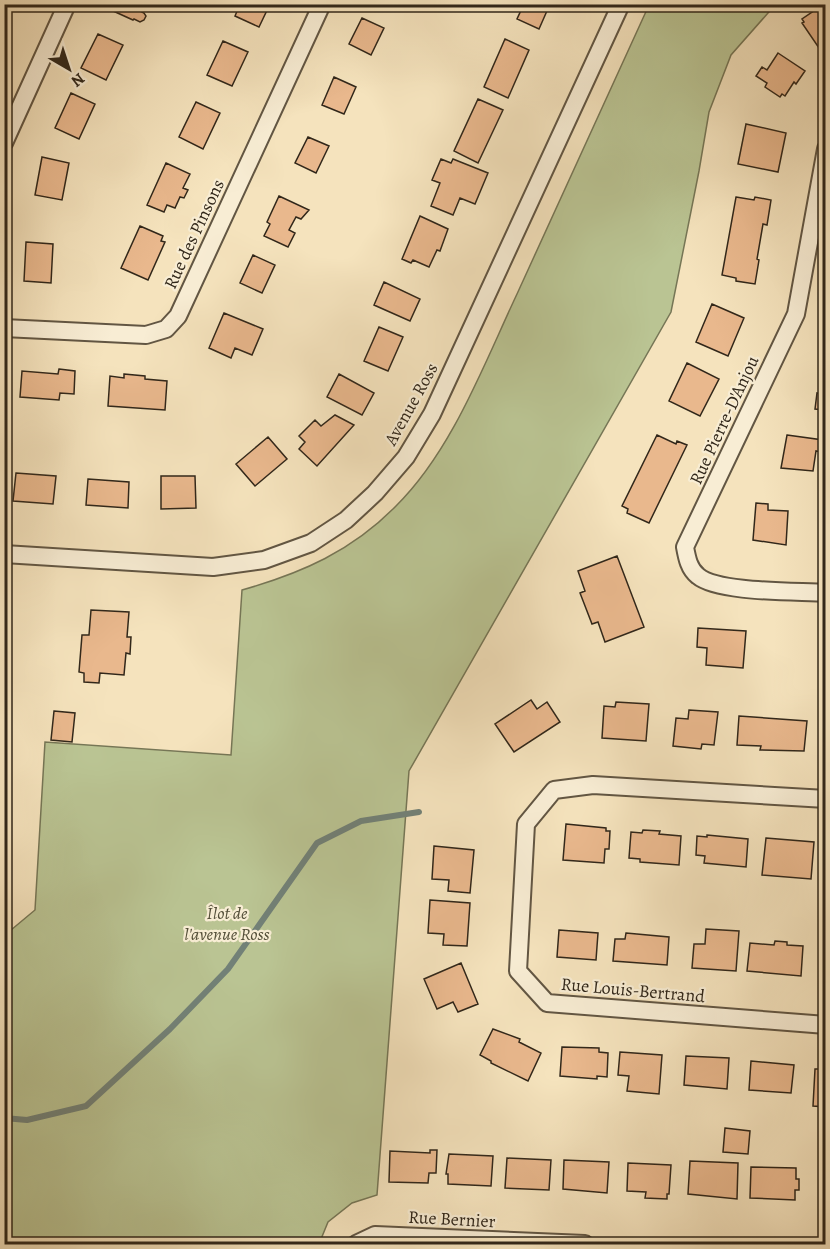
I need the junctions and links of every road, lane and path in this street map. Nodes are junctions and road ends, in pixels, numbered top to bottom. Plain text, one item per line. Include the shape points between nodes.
1 (67, 4) edge
2 (322, 4) edge
3 (621, 4) edge
4 (4, 143) edge
5 (825, 149) edge
6 (4, 328) edge
7 (4, 554) edge
8 (825, 593) edge
9 (825, 799) edge
10 (825, 1025) edge
11 (356, 1245) edge
12 (585, 1245) edge

1 - 4 street
2 - 6 street, Rue des Pinsons via 178,316 166,329 147,335
3 - 7 street, Avenue Ross via 432,414 406,457 346,520 311,543 264,560 213,567
5 - 8 street, Rue Pierre-D'Anjou via 796,314 685,547 688,563 698,576 720,586
9 - 10 street, Rue Louis-Bertrand via 593,785 554,790 526,824 518,971 548,1003
11 - 12 street, Rue Bernier via 375,1235

